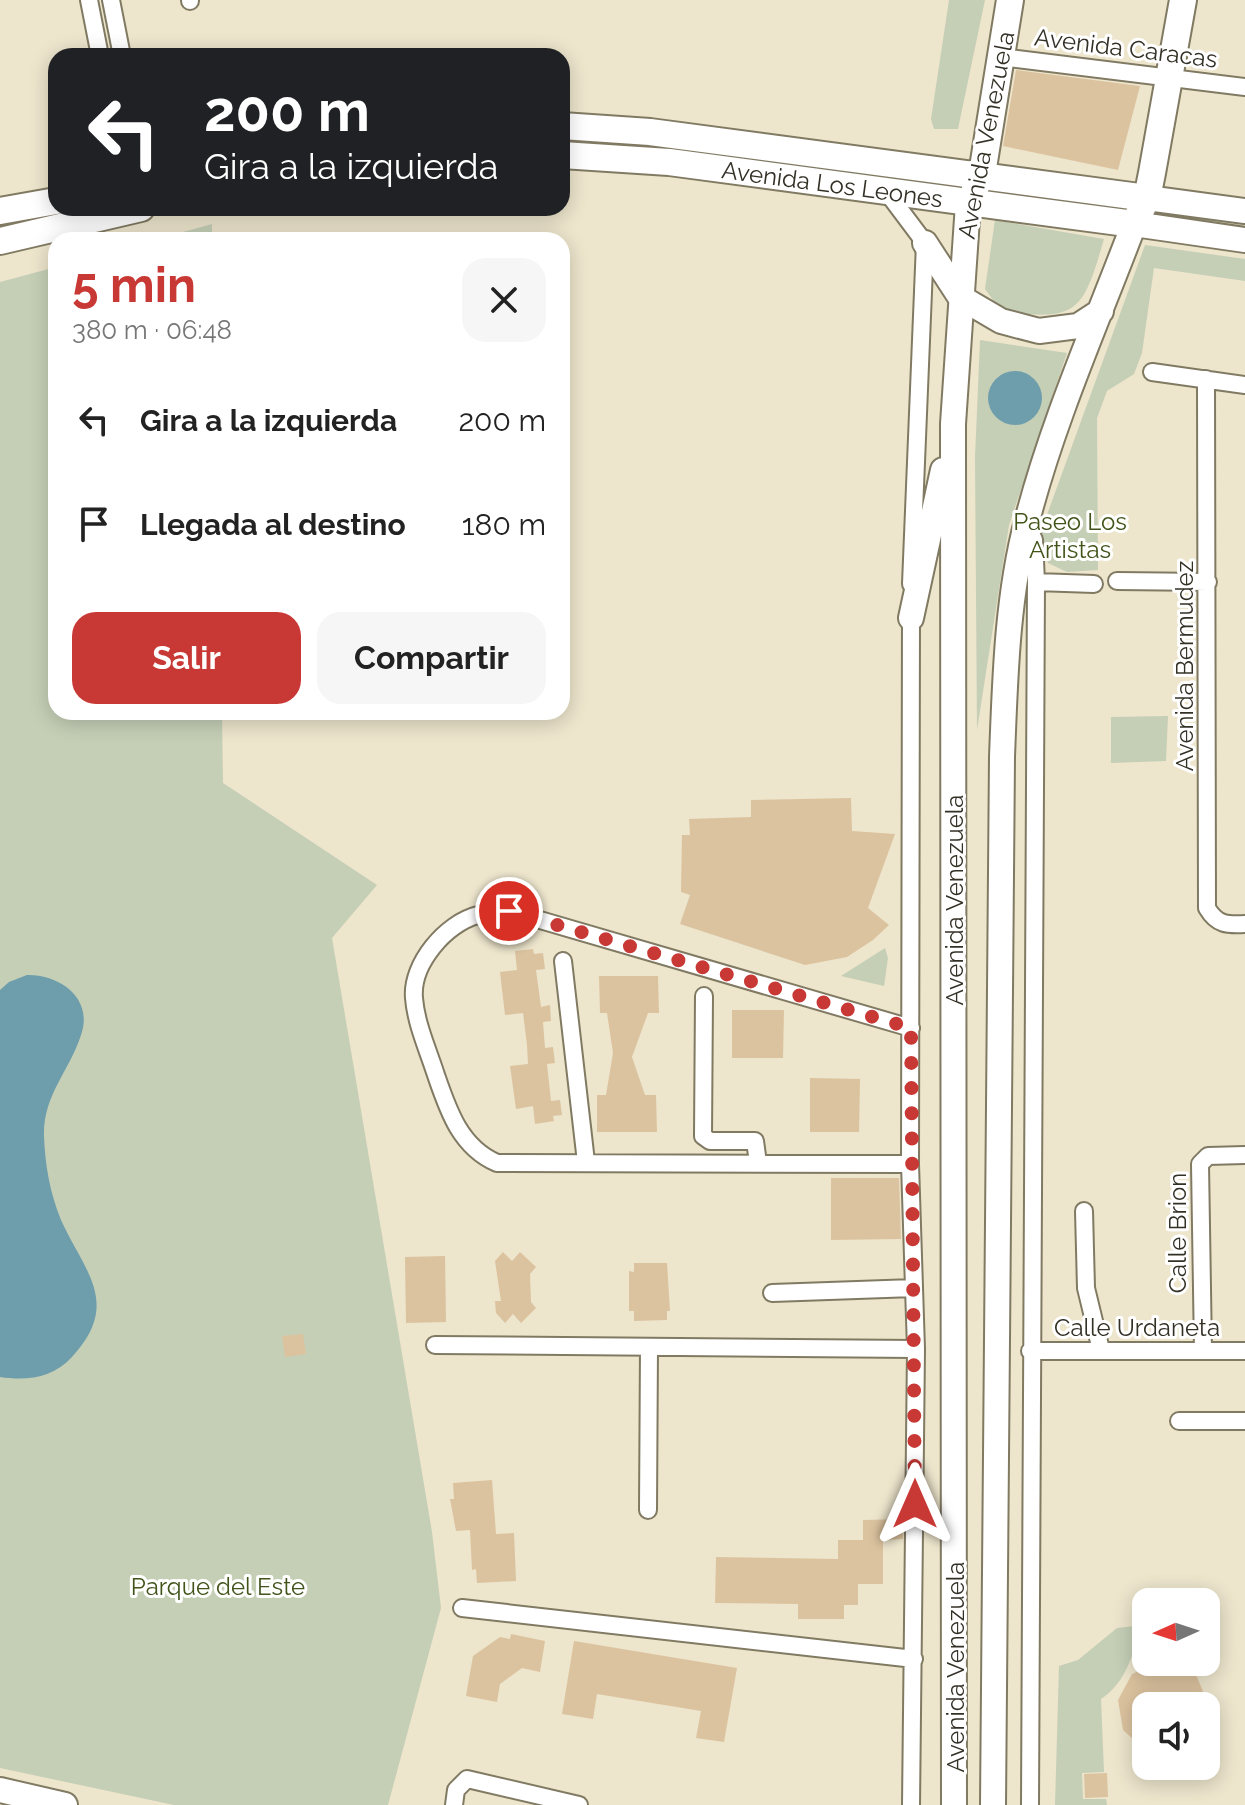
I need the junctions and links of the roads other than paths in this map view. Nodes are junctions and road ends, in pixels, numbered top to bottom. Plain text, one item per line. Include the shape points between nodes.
1 (89, 0) edge
2 (111, 0) edge
3 (1010, 0) edge
4 (1183, 0) edge
5 (1195, 0) edge
6 (1177, 43) junction
7 (98, 48) edge
8 (120, 48) edge
9 (1001, 57) junction
10 (1171, 79) junction
11 (1245, 87) edge
12 (570, 127) edge
13 (570, 156) edge
14 (982, 174) junction
15 (886, 191) junction
16 (1147, 198) junction
17 (48, 202) edge
18 (968, 204) junction
19 (0, 211) edge
20 (1245, 211) edge
21 (107, 216) edge
22 (1134, 224) junction
23 (1245, 240) edge
24 (0, 241) edge
25 (925, 243) junction
26 (960, 297) junction
27 (1101, 311) junction
28 (1152, 372) dead end
29 (1206, 379) junction
30 (1245, 385) edge
31 (953, 424) junction
32 (1026, 523) junction
33 (1117, 581) dead end
34 (1036, 582) junction
35 (1208, 582) junction
36 (1094, 584) dead end
37 (911, 618) junction
38 (1245, 924) edge
39 (563, 961) dead end
40 (704, 996) dead end
41 (911, 1028) junction
42 (1245, 1155) edge
43 (586, 1162) junction
44 (758, 1163) junction
45 (910, 1164) junction
46 (1084, 1211) dead end
47 (914, 1288) junction
48 (772, 1293) dead end
49 (435, 1345) dead end
50 (649, 1347) junction
51 (916, 1349) junction
52 (1101, 1350) junction
53 (1030, 1351) junction
54 (1203, 1351) junction
55 (1245, 1351) edge
56 (1179, 1421) dead end
57 (1245, 1421) edge
58 (648, 1510) dead end
59 (462, 1608) dead end
60 (914, 1659) junction
61 (0, 1790) edge
62 (65, 1805) edge
63 (454, 1805) edge
64 (579, 1805) edge
65 (911, 1805) edge
66 (954, 1805) edge
67 (993, 1805) edge
68 (1030, 1805) edge

1 - 7 street
2 - 8 street
3 - 9 main road, Avenida Venezuela
4 - 6 main road, Avenida Venezuela
5 - 6 street via 1193,18
6 - 10 main road, Avenida Venezuela
9 - 10 street, Avenida Caracas
9 - 14 main road, Avenida Venezuela
10 - 11 street, Avenida Caracas
10 - 16 main road, Avenida Venezuela
12 - 14 main road, Avenida Los Leones
13 - 15 main road, Avenida Los Leones via 669,162
14 - 16 main road, Avenida Los Leones
14 - 18 main road, Avenida Venezuela
15 - 18 main road, Avenida Los Leones
15 - 25 street, Avenida Venezuela
16 - 20 street, Avenida Los Leones
16 - 22 main road, Avenida Venezuela
17 - 19 main road
18 - 22 main road, Avenida Los Leones
18 - 26 street, Avenida Venezuela
21 - 24 main road
22 - 23 street, Avenida Los Leones
22 - 27 street, Avenida Venezuela
25 - 26 street
25 - 37 street, Avenida Venezuela via 910,531
26 - 27 street via 1001,321 1039,331 1078,326
26 - 31 street, Avenida Venezuela
27 - 32 street, Avenida Venezuela
28 - 29 street
29 - 30 street
29 - 35 street, Avenida Bermudez
31 - 37 street
31 - 66 street, Avenida Venezuela
32 - 34 street via 1034,540
32 - 67 street, Avenida Venezuela via 1007,649 1002,757
33 - 35 street
34 - 36 street
34 - 53 street
35 - 38 street, Avenida Bermudez via 1207,908 1214,920
37 - 41 street, Avenida Venezuela
39 - 43 street
40 - 44 street via 703,1136 710,1141 755,1141
41 - 43 street via 509,911 475,915 436,943 413,993 450,1117 482,1157 497,1163
41 - 45 street, Avenida Venezuela
42 - 54 street, Calle Brion via 1208,1156 1200,1164
43 - 44 street
44 - 45 street
45 - 47 street, Avenida Venezuela
46 - 52 street via 1086,1288
47 - 48 street
47 - 51 street, Avenida Venezuela
49 - 50 street
50 - 51 street
50 - 58 street
51 - 60 street, Avenida Venezuela
52 - 53 street, Calle Urdaneta
52 - 54 street, Calle Urdaneta
53 - 68 street
54 - 55 street, Calle Urdaneta
56 - 57 street
59 - 60 street
60 - 65 street, Avenida Venezuela
61 - 62 street
63 - 64 street via 456,1790 467,1779

